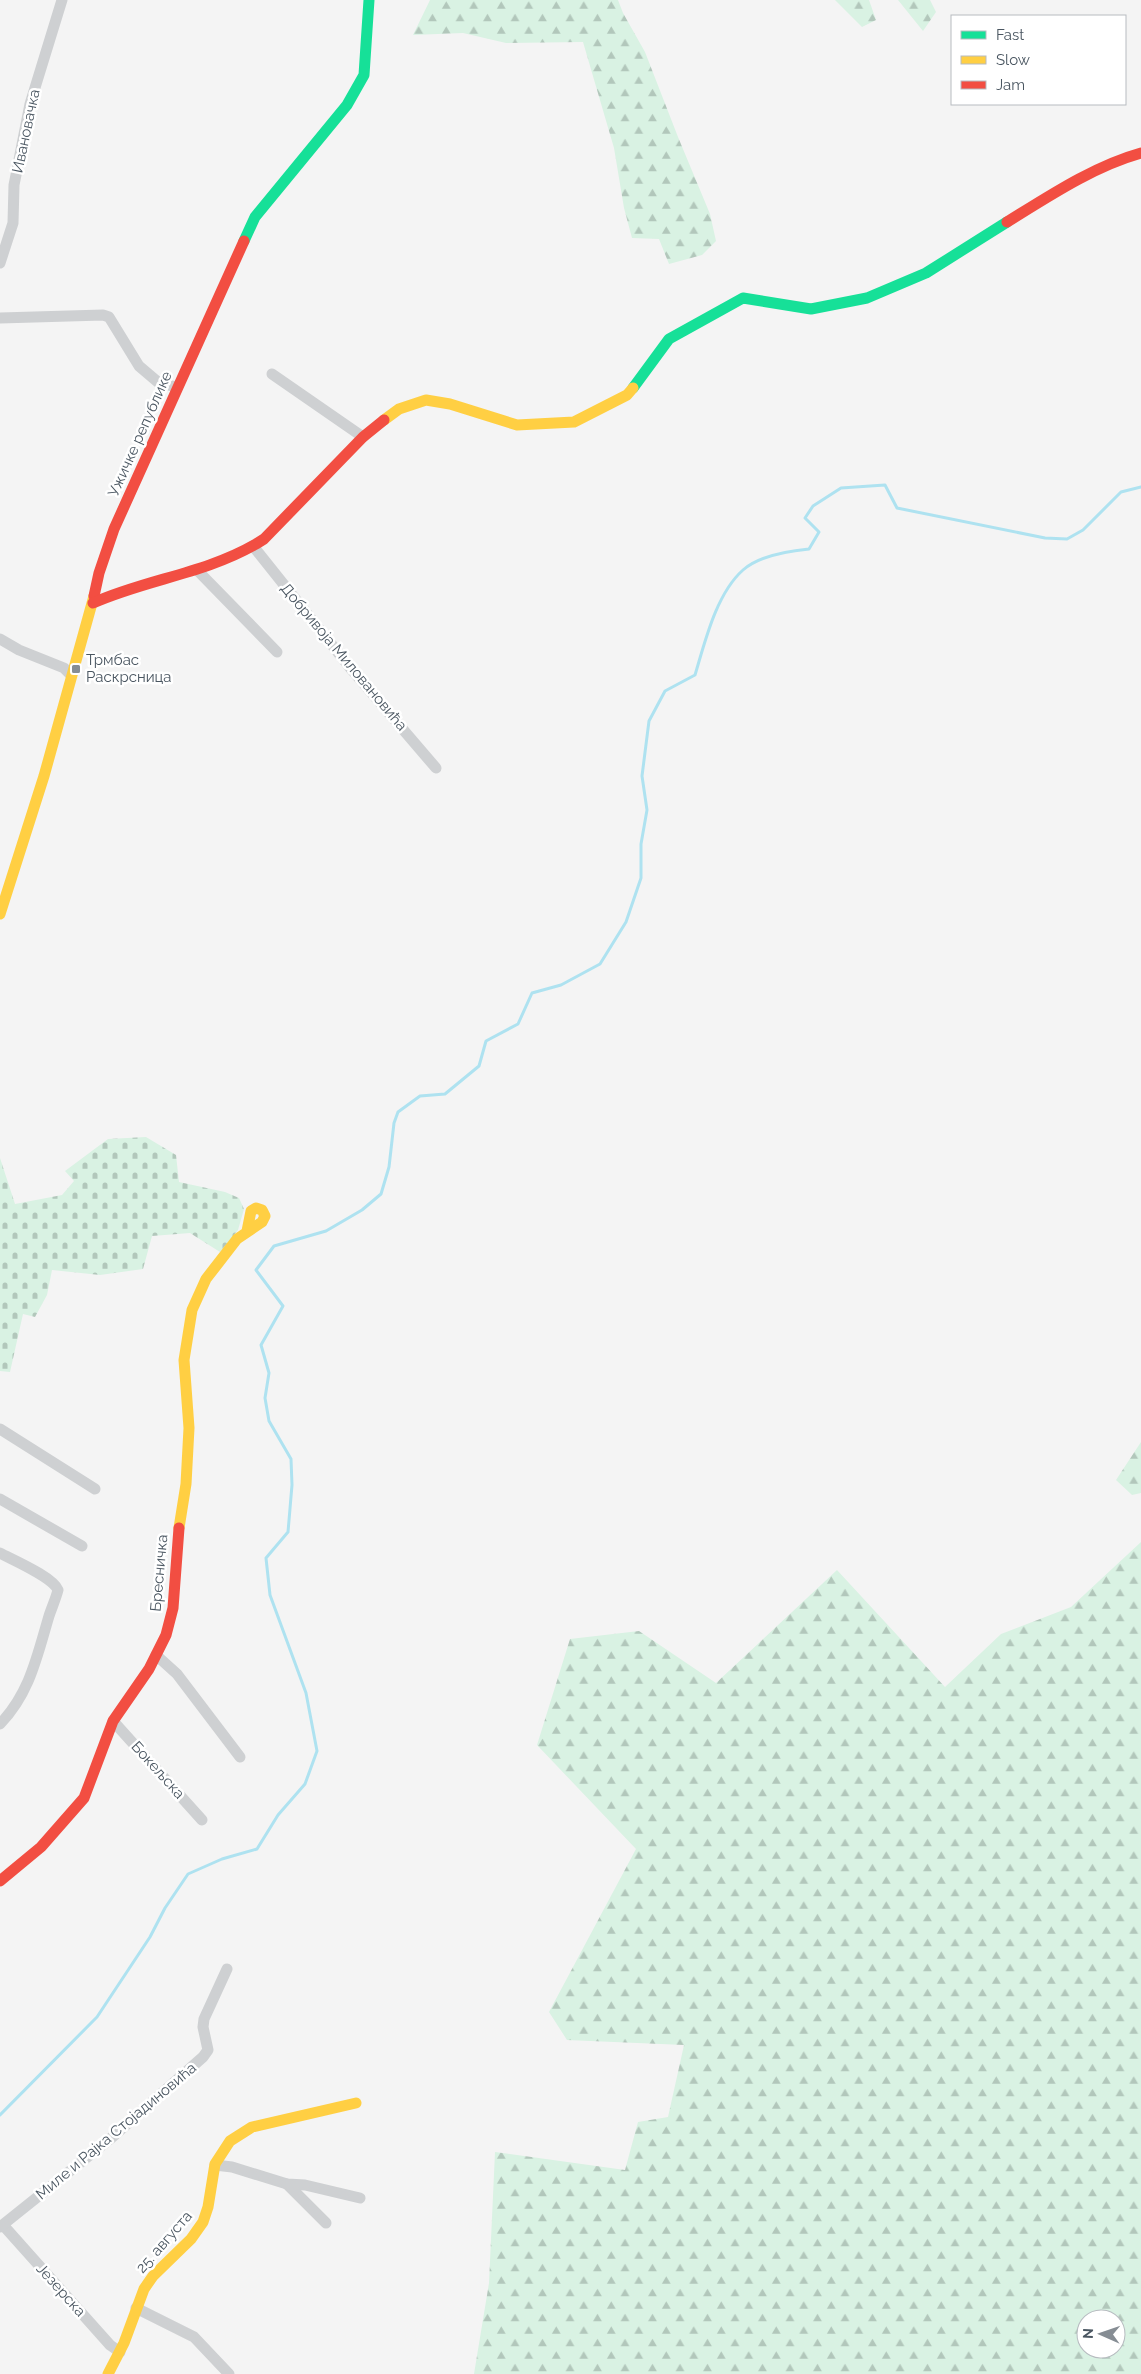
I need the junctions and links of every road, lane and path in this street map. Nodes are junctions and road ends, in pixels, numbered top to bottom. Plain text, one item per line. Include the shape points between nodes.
1 (62, 0) edge
2 (369, 0) edge
3 (1141, 153) edge
4 (2, 249) edge
5 (0, 263) edge
6 (0, 318) edge
7 (272, 374) dead end
8 (177, 387) junction
9 (362, 437) junction
10 (253, 546) junction
11 (198, 571) junction
12 (93, 603) junction
13 (0, 639) edge
14 (277, 652) dead end
15 (71, 675) junction
16 (436, 768) dead end
17 (0, 914) edge
18 (247, 1231) dead end
19 (0, 1429) edge
20 (95, 1489) dead end
21 (0, 1500) edge
22 (82, 1546) dead end
23 (0, 1553) edge
24 (156, 1656) junction
25 (113, 1721) junction
26 (0, 1724) edge
27 (240, 1757) dead end
28 (202, 1820) dead end
29 (0, 1881) edge
30 (227, 1969) dead end
31 (356, 2103) dead end
32 (215, 2165) junction
33 (287, 2184) junction
34 (360, 2198) dead end
35 (326, 2223) dead end
36 (2, 2226) edge
37 (136, 2308) junction
38 (120, 2352) junction
39 (108, 2374) edge
40 (229, 2374) edge

1 - 4 street, Ивановачка via 30,104 14,185 13,223
2 - 8 street, Ужичке републике via 364,75 347,105 255,217
3 - 9 street via 1123,158 1048,196 926,273 867,298 811,309 742,298 669,339 627,396 574,422 517,425 450,404 426,400 400,409
4 - 5 street, Ивановачка
6 - 8 street via 109,317 139,366 159,383
7 - 9 street
8 - 12 street, Ужичке републике via 108,543
9 - 10 street via 264,539
10 - 11 street
10 - 16 street, Добривоја Миловановића
11 - 12 street via 152,582
11 - 14 street
12 - 15 street, Ужичке републике
13 - 15 street via 64,668
15 - 17 street, Ужичке републике via 44,776
18 - 24 street, Бресничка via 206,1279 192,1310 187,1331 184,1360 189,1428 186,1484 179,1521 172,1617
19 - 20 street
21 - 22 street
23 - 26 street via 57,1586 58,1590 28,1686
24 - 25 street, Бресничка
24 - 27 street via 178,1674
25 - 28 street, Бокељска
25 - 29 street, Бресничка via 84,1798 41,1847
30 - 36 street, Миле и Рајка Стојадиновића via 204,2019 208,2050 204,2057 110,2139
31 - 32 street, 25. августа via 241,2131 228,2142
32 - 33 street
32 - 37 street, 25. августа via 204,2219 181,2249 160,2267 146,2285
33 - 34 street
33 - 35 street
36 - 38 street, Језерска via 110,2345
37 - 38 street, 25. августа
37 - 40 street via 194,2337
38 - 39 street, 25. августа

